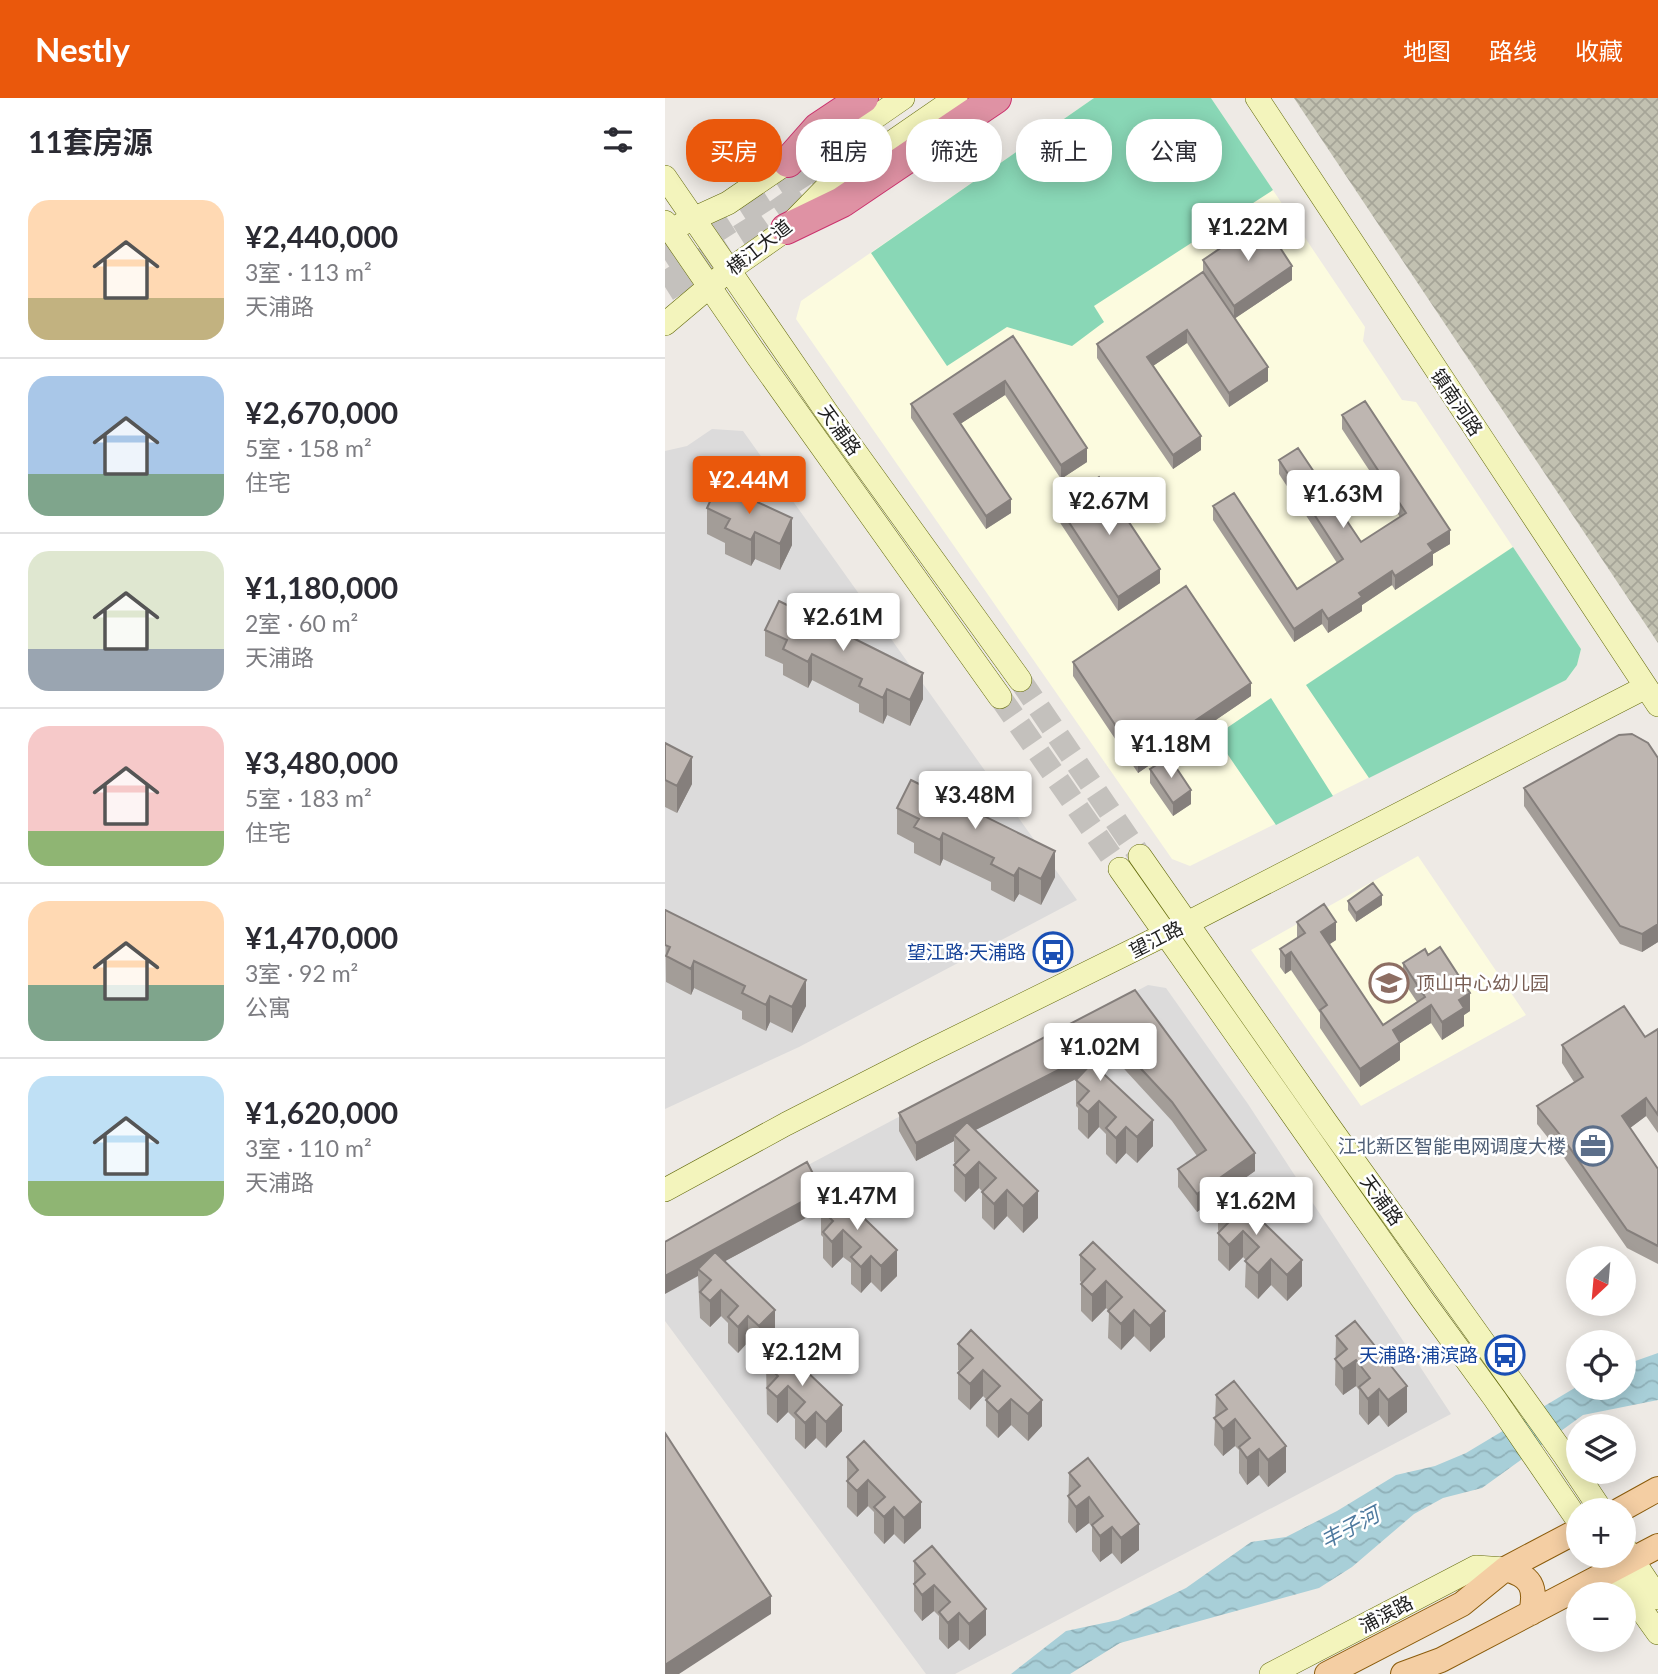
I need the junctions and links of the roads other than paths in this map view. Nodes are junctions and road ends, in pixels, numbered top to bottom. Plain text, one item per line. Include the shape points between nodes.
1 (863, 98) edge
2 (903, 98) edge
3 (956, 98) edge
4 (996, 98) edge
5 (1257, 98) edge
6 (788, 162) junction
7 (665, 177) edge
8 (694, 218) junction
9 (667, 228) edge
10 (786, 229) junction
11 (729, 270) junction
12 (710, 288) junction
13 (665, 324) edge
14 (1020, 680) tunnel mouth
15 (1652, 696) edge
16 (1000, 697) tunnel mouth
17 (1140, 856) tunnel mouth
18 (1120, 869) tunnel mouth
19 (1187, 923) junction
20 (1164, 935) junction
21 (665, 1190) edge
22 (1658, 1489) edge
23 (1593, 1498) edge
24 (1636, 1501) edge
25 (1566, 1502) edge
26 (1566, 1537) edge
27 (1658, 1546) edge
28 (1636, 1553) edge
29 (1602, 1568) edge
30 (1623, 1568) edge
31 (1628, 1568) edge
32 (1505, 1569) junction
33 (1658, 1598) edge
34 (1531, 1613) junction
35 (1658, 1633) edge
36 (1433, 1667) edge
37 (1271, 1674) edge
38 (1327, 1674) edge
39 (1403, 1674) edge

1 - 6 highway via 818,128
2 - 6 street via 838,143
3 - 10 street, 横江大道 via 827,187
4 - 10 highway via 842,202
5 - 15 street, 镇南河路
6 - 8 street via 728,203
7 - 8 street, 天浦路
8 - 9 street
8 - 11 street, 天浦路
9 - 12 street, 天浦路
10 - 11 street, 横江大道
11 - 12 street, 横江大道
11 - 14 street, 天浦路
12 - 13 street, 横江大道
12 - 16 street, 天浦路
15 - 19 street, 望江路
17 - 19 street, 天浦路
18 - 20 street, 天浦路
19 - 20 street, 望江路
19 - 23 street, 天浦路
20 - 21 street, 望江路 via 786,1124
20 - 25 street, 天浦路
22 - 24 main road
26 - 32 main road, 浦滨路
27 - 28 main road
29 - 34 main road
30 - 35 street
31 - 33 street
32 - 34 main road via 1518,1572 1531,1584 1535,1596
32 - 37 street, 浦滨路 via 1476,1567
32 - 38 main road, 浦滨路 via 1462,1604
34 - 36 main road
36 - 39 main road

